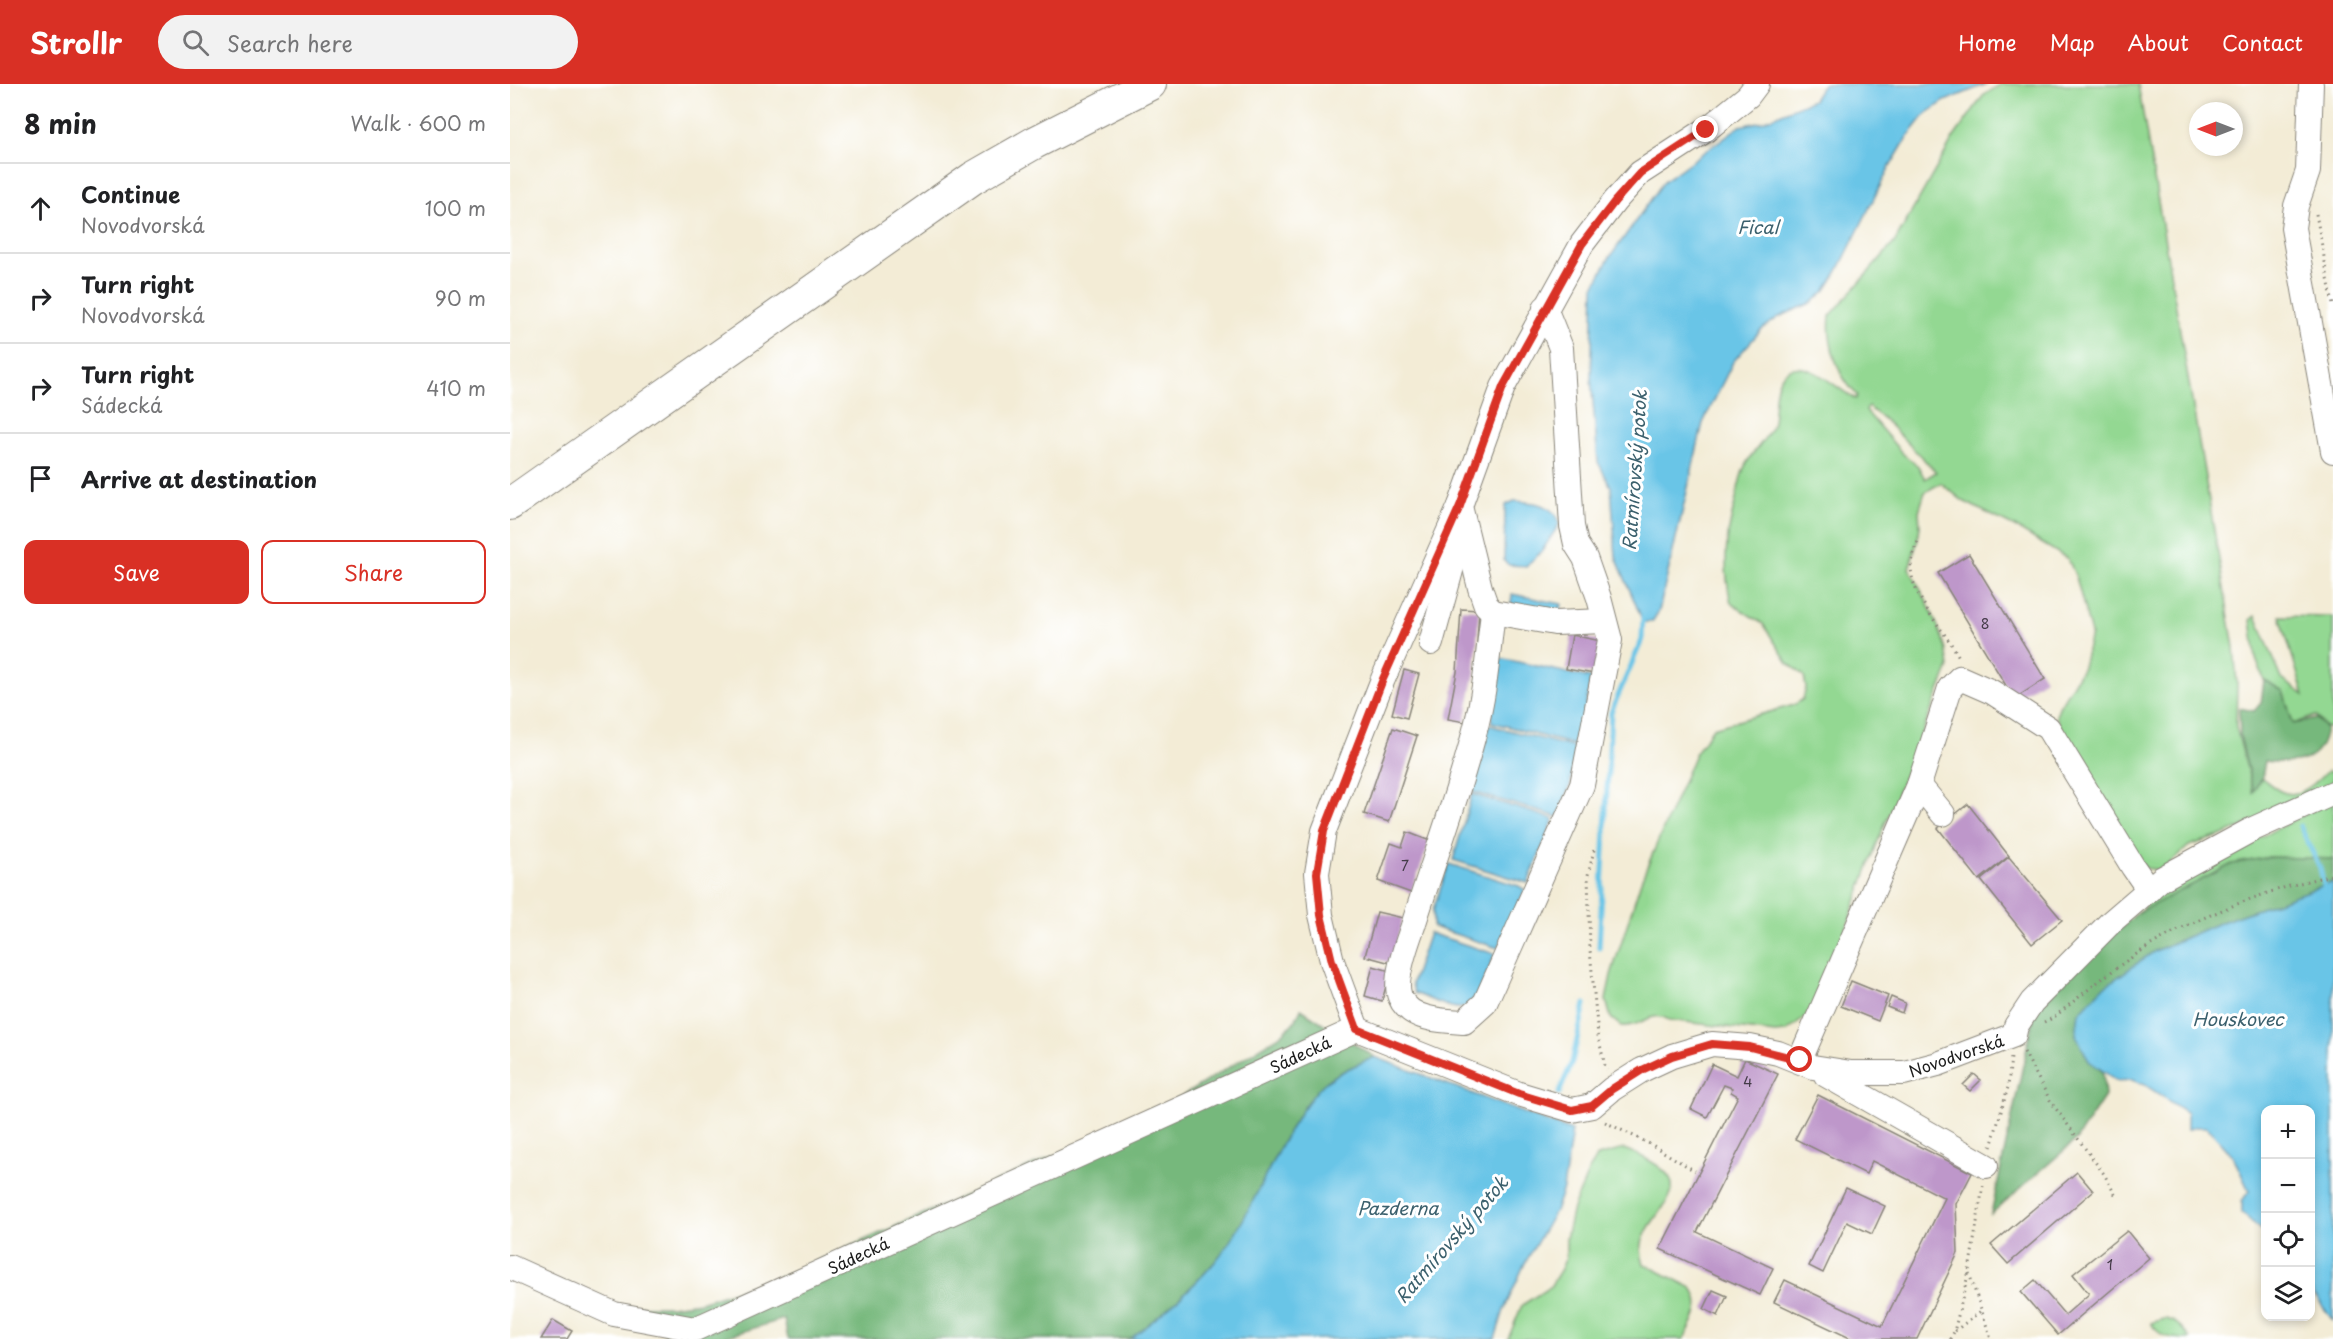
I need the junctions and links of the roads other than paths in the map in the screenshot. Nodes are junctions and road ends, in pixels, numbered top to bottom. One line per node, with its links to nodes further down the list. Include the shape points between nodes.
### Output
1 (1150, 84): 6 (main road, via 974,178)
2 (1757, 84): 4 (street, via 1706,130 1640,173 1582,244)
3 (2311, 84): 5 (street, via 2308,171 2295,206 2293,228)
4 (1545, 308): 7 (street, via 1503,387); 9 (street, via 1561,348 1572,526)
5 (2333, 451)
6 (510, 504)
7 (1462, 515): 8 (street, via 1480,588); 10 (street); 15 (street, via 1383,679 1324,831 1317,873 1321,915 1332,961)
8 (1493, 612): 9 (street, via 1555,623); 9 (street, via 1474,734 1398,981 1399,996 1406,1006 1418,1015 1447,1022 1464,1022 1485,1003 1582,785 1610,640)
9 (1604, 621)
10 (1431, 643)
11 (1919, 785): 13 (street); 14 (street, via 1950,688 1960,678 1992,692 2048,728); 16 (street)
12 (2333, 793): 14 (street, via 2201,856)
13 (1943, 814)
14 (2149, 890): 16 (street, Novodvorská, via 2111,922 2032,1002 2015,1031 1938,1064 1904,1073 1851,1073)
15 (1357, 1029): 16 (street, Novodvorská, via 1519,1094 1572,1110 1592,1106 1642,1070 1712,1044 1750,1047); 18 (street, Sádecká, via 695,1329 614,1314)
16 (1807, 1064): 17 (street)
17 (1986, 1166)
18 (510, 1268)

